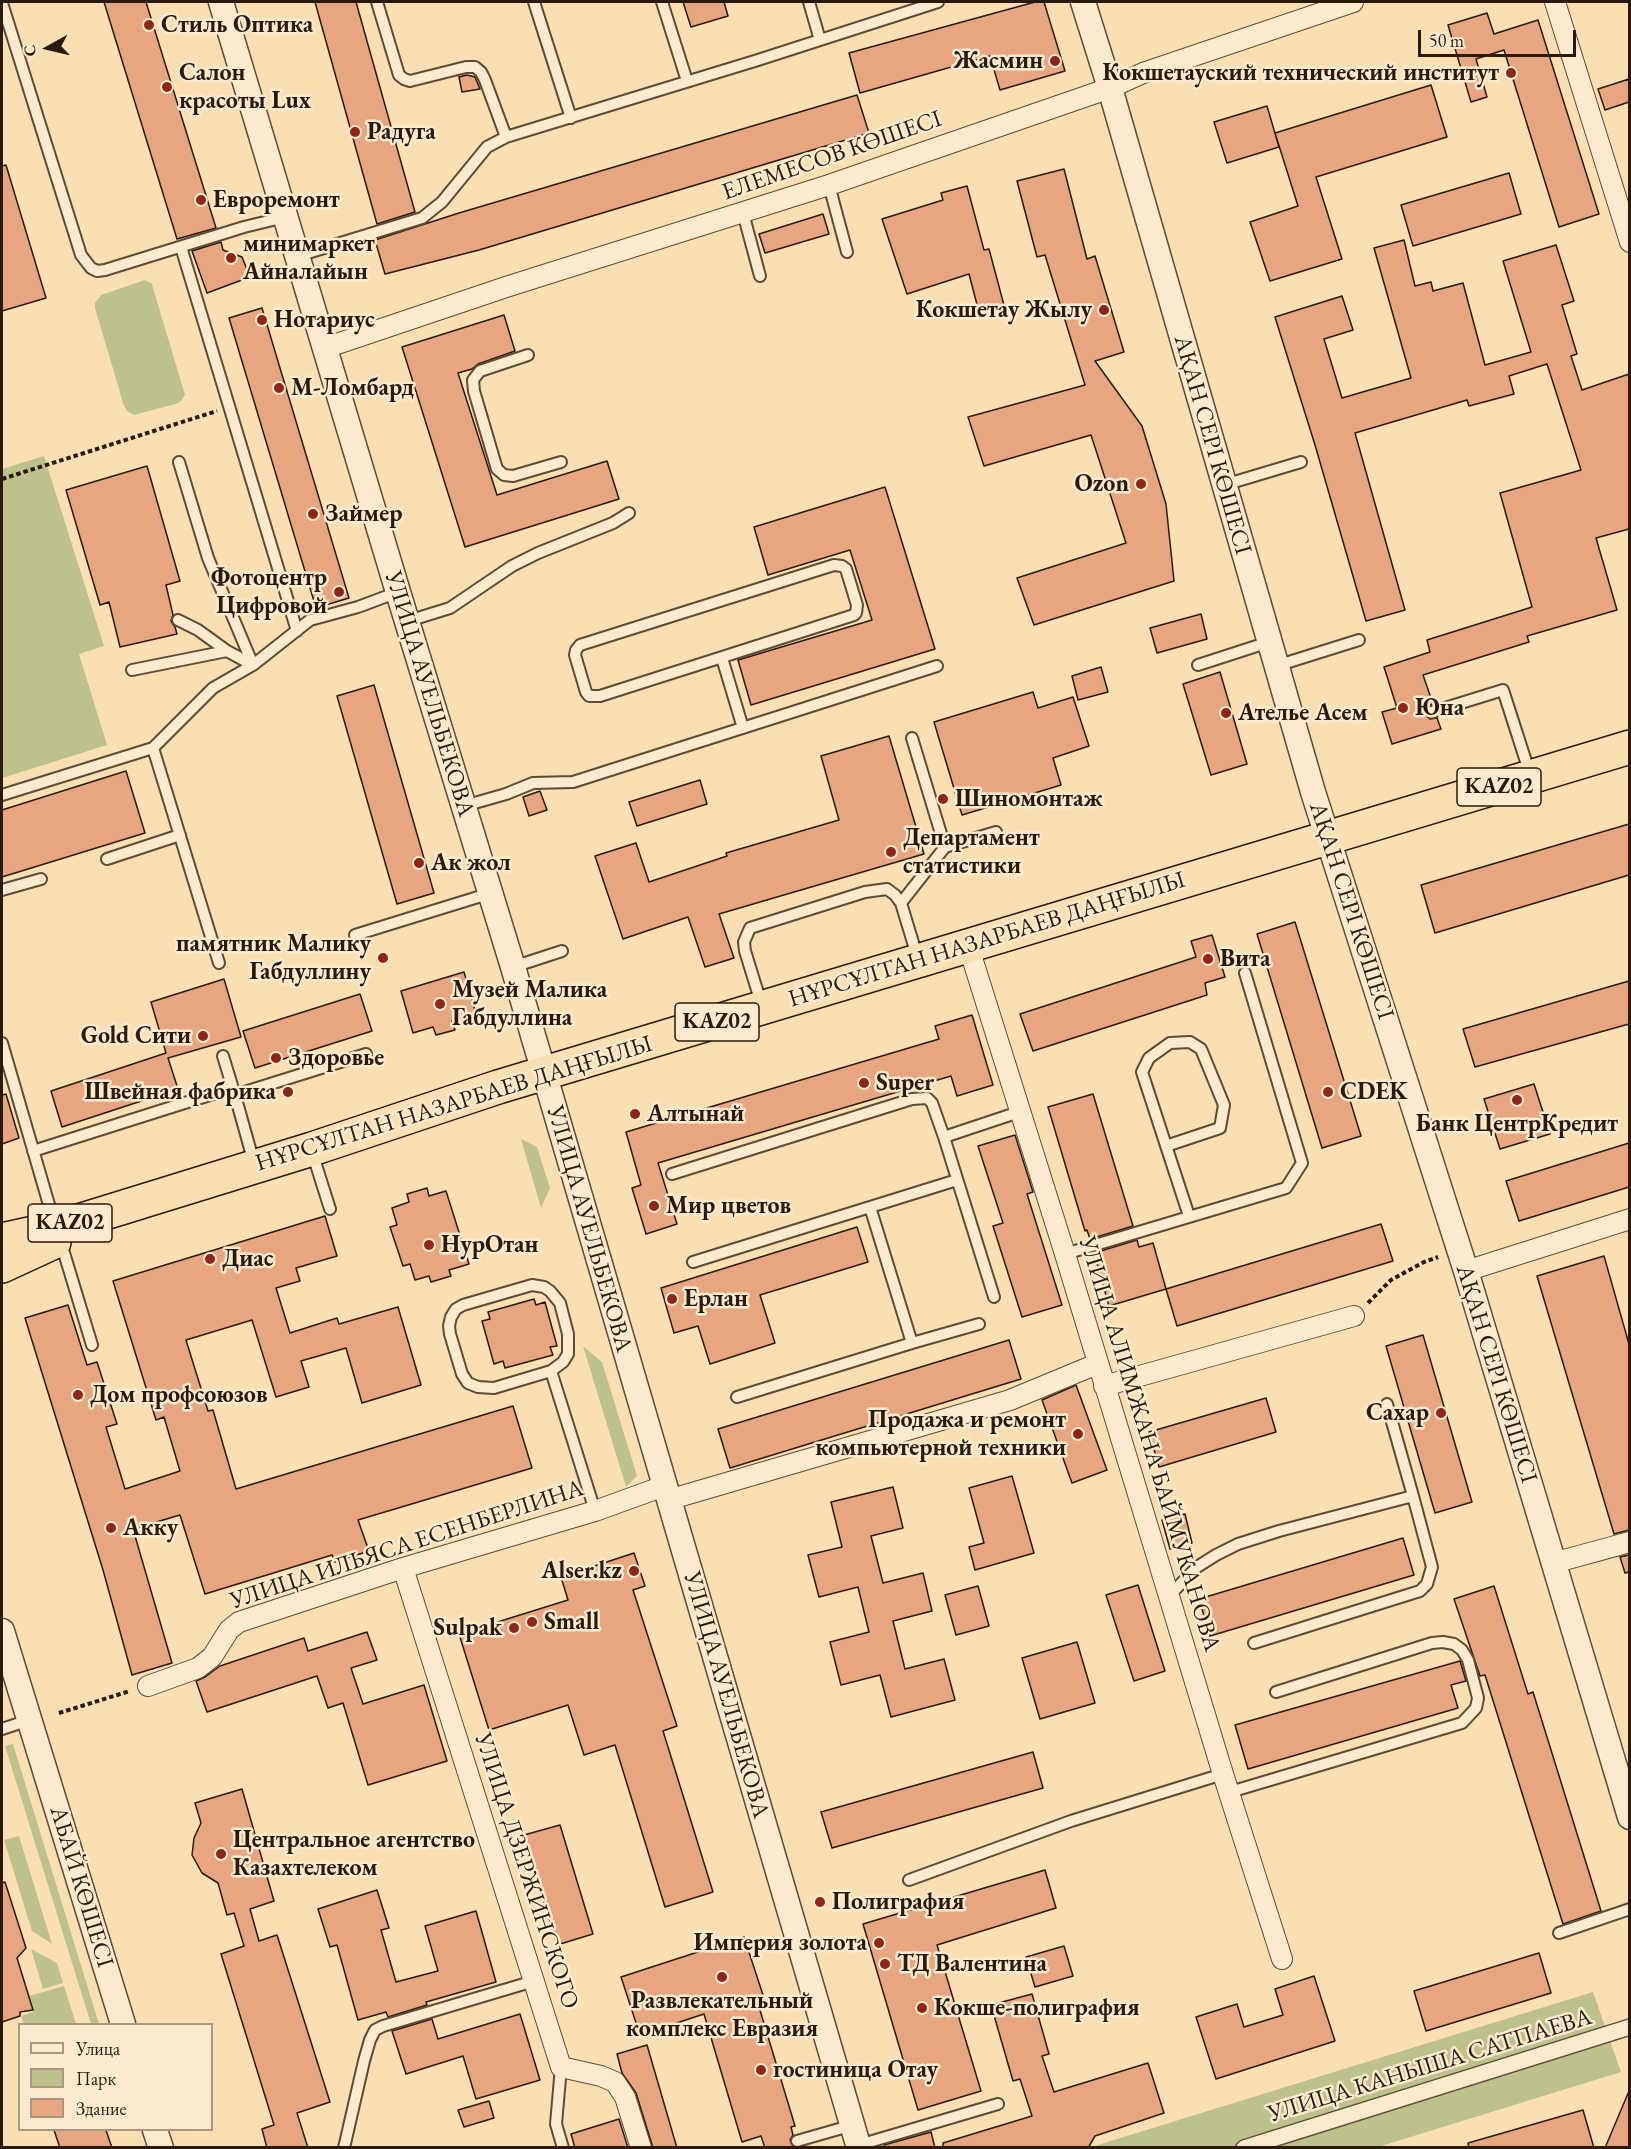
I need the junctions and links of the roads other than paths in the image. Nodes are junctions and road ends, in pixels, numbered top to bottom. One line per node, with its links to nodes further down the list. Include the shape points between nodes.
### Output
1 (221, 2): 18 (street, УЛИЦА АУЕЛЬБЕКОВА)
2 (377, 2): 15 (lane, via 399,75 410,81 475,67 485,80)
3 (534, 2): 14 (lane)
4 (662, 2): 12 (lane)
5 (808, 2): 11 (lane)
6 (938, 2): 11 (lane)
7 (1083, 2): 13 (street, АҚАН СЕРІ КӨШЕСІ)
8 (1353, 2): 13 (street, ЕЛЕМЕСОВ КӨШЕСІ, via 1143,73)
9 (1555, 2): 19 (street)
10 (2, 3): 20 (lane, via 84,262 97,271 105,270)
11 (820, 40): 12 (lane)
12 (687, 81): 14 (lane)
13 (1110, 88): 16 (street, ЕЛЕМЕСОВ КӨШЕСІ); 29 (street, АҚАН СЕРІ КӨШЕСІ)
14 (571, 117): 15 (lane)
15 (506, 137): 22 (lane, via 487,147 442,202 422,218)
16 (829, 185): 17 (street, ЕЛЕМЕСОВ КӨШЕСІ); 21 (lane)
17 (743, 213): 23 (lane); 24 (street, ЕЛЕМЕСОВ КӨШЕСІ)
18 (285, 217): 20 (lane); 22 (street, УЛИЦА АУЕЛЬБЕКОВА)
19 (1629, 242)
20 (181, 247): 34 (lane)
21 (847, 252)
22 (298, 256): 24 (street, УЛИЦА АУЕЛЬБЕКОВА)
23 (760, 276)
24 (325, 348): 31 (street, УЛИЦА АУЕЛЬБЕКОВА)
25 (528, 355): 27 (lane, via 480,371 473,380 497,469 513,476)
26 (179, 462): 40 (lane, via 208,558)
27 (561, 462)
28 (1301, 462): 29 (lane)
29 (1224, 486): 36 (street, АҚАН СЕРІ КӨШЕСІ)
30 (629, 513): 33 (lane, via 614,524 512,566 450,609)
31 (398, 592): 33 (street, УЛИЦА АУЕЛЬБЕКОВА); 34 (lane, via 310,620)
32 (178, 621): 37 (lane)
33 (408, 621): 51 (street, УЛИЦА АУЕЛЬБЕКОВА)
34 (297, 631): 40 (lane)
35 (1359, 640): 42 (lane)
36 (1269, 642): 39 (lane); 42 (street, АҚАН СЕРІ КӨШЕСІ)
37 (227, 651): 40 (lane); 43 (lane)
38 (722, 658): 38 (lane, via 854,615 857,605 846,569 834,565 586,642 575,655 583,687 594,698); 45 (lane)
39 (1198, 664)
40 (253, 665): 48 (lane, via 213,688)
41 (937, 666): 45 (lane)
42 (1276, 666): 54 (street, АҚАН СЕРІ КӨШЕСІ)
43 (132, 669)
44 (1432, 712): 49 (lane, via 1503,690)
45 (743, 728): 51 (lane, via 573,782 533,783)
46 (912, 738): 55 (lane)
47 (1629, 747): 49 (highway, НҰРСҰЛТАН НАЗАРБАЕВ ДАҢҒЫЛЫ / KАZ02)
48 (153, 748): 50 (lane); 53 (lane)
49 (1531, 777): 54 (highway, НҰРСҰЛТАН НАЗАРБАЕВ ДАҢҒЫЛЫ / KАZ02)
50 (2, 795)
51 (464, 806): 59 (street, УЛИЦА АУЕЛЬБЕКОВА)
52 (996, 832): 55 (lane)
53 (180, 835): 56 (lane); 65 (lane)
54 (1328, 838): 62 (highway, НҰРСҰЛТАН НАЗАРБАЕВ ДАҢҒЫЛЫ / KАZ02); 91 (street, АҚАН СЕРІ КӨШЕСІ)
55 (945, 847): 60 (lane)
56 (107, 859)
57 (41, 879): 58 (lane)
58 (2, 890)
59 (491, 893): 61 (lane); 66 (street, УЛИЦА АУЕЛЬБЕКОВА)
60 (901, 903): 64 (lane); 68 (lane, via 886,890 876,890 750,928 745,951)
61 (355, 935)
62 (968, 945): 64 (highway, НҰРСҰЛТАН НАЗАРБАЕВ ДАҢҒЫЛЫ / KАZ02); 74 (street, УЛИЦА АЛИМЖАНА БАЙМУКАНОВА)
63 (562, 951): 66 (lane)
64 (919, 961): 68 (highway, НҰРСҰЛТАН НАЗАРБАЕВ ДАҢҒЫЛЫ / KАZ02)
65 (219, 963)
66 (513, 967): 72 (street, УЛИЦА АУЕЛЬБЕКОВА)
67 (1245, 973): 85 (lane, via 1302,1163 1286,1188)
68 (763, 1009): 72 (highway, НҰРСҰЛТАН НАЗАРБАЕВ ДАҢҒЫЛЫ / KАZ02)
69 (2, 1043): 78 (lane)
70 (366, 1054): 73 (lane)
71 (223, 1056): 73 (lane)
72 (544, 1073): 77 (highway, НҰРСҰЛТАН НАЗАРБАЕВ ДАҢҒЫЛЫ / KАZ02); 104 (street, УЛИЦА АУЕЛЬБЕКОВА)
73 (233, 1092): 78 (lane); 79 (lane)
74 (1019, 1113): 75 (lane); 90 (street, УЛИЦА АЛИМЖАНА БАЙМУКАНОВА)
75 (944, 1137): 80 (lane, via 932,1103 920,1097); 81 (lane)
76 (1166, 1146): 76 (lane, via 1142,1072 1149,1058 1170,1043 1190,1042 1201,1049 1224,1105 1220,1128); 85 (lane)
77 (312, 1149): 79 (highway, НҰРСҰЛТАН НАЗАРБАЕВ ДАҢҒЫЛЫ / KАZ02); 84 (lane)
78 (33, 1151): 88 (lane)
79 (255, 1166): 82 (highway, НҰРСҰЛТАН НАЗАРБАЕВ ДАҢҒЫЛЫ / KАZ02)
80 (672, 1174)
81 (957, 1180): 83 (lane); 94 (lane)
82 (137, 1203): 88 (highway); 89 (highway, НҰРСҰЛТАН НАЗАРБАЕВ ДАҢҒЫЛЫ / KАZ02)
83 (870, 1207): 92 (lane); 97 (lane)
84 (330, 1209)
85 (1189, 1216): 90 (lane)
86 (1629, 1219): 91 (street)
87 (2, 1221): 88 (highway)
88 (56, 1227): 93 (highway); 98 (lane)
89 (2, 1240)
90 (1065, 1254): 99 (street, УЛИЦА АЛИМЖАНА БАЙМУКАНОВА)
91 (1462, 1261): 108 (street, АҚАН СЕРІ КӨШЕСІ)
92 (693, 1262)
93 (2, 1266)
94 (994, 1297)
95 (1354, 1316): 101 (street)
96 (979, 1324): 97 (lane)
97 (912, 1343): 102 (lane)
98 (92, 1345)
99 (1097, 1364): 101 (street, УЛИЦА АЛИМЖАНА БАЙМУКАНОВА); 104 (street, УЛИЦА ИЛЬЯСА ЕСЕНБЕРЛИНА, via 1010,1400)
100 (551, 1371): 100 (lane, via 494,1388 478,1388 468,1383 450,1334 451,1317 464,1305 532,1286 544,1287 560,1303 568,1334 568,1354); 106 (lane)
101 (1104, 1386): 110 (street, УЛИЦА АЛИМЖАНА БАЙМУКАНОВА)
102 (737, 1397)
103 (1387, 1404): 105 (lane)
104 (666, 1493): 106 (street, УЛИЦА ИЛЬЯСА ЕСЕНБЕРЛИНА); 129 (street, УЛИЦА АУЕЛЬБЕКОВА)
105 (1413, 1496): 110 (lane, via 1238,1544 1197,1567); 112 (lane, via 1432,1567 1427,1584 1420,1591)
106 (595, 1511): 109 (street, УЛИЦА ИЛЬЯСА ЕСЕНБЕРЛИНА)
107 (1629, 1542): 108 (street)
108 (1553, 1563): 118 (street, АҚАН СЕРІ КӨШЕСІ)
109 (403, 1569): 113 (street, УЛИЦА ИЛЬЯСА ЕСЕНБЕРЛИНА, via 239,1622 229,1630 212,1657 198,1668); 123 (street, УЛИЦА ДЗЕРЖИНСКОГО)
110 (1168, 1596): 117 (street, УЛИЦА АЛИМЖАНА БАЙМУКАНОВА)
111 (2, 1631): 115 (street)
112 (1254, 1643)
113 (148, 1686)
114 (1276, 1692): 117 (lane, via 1443,1642 1462,1650 1478,1698 1476,1708 1462,1723)
115 (29, 1720): 116 (lane); 124 (street, АБАЙ КӨШЕСІ)
116 (2, 1729)
117 (1227, 1783): 119 (lane, via 1071,1821); 122 (street, УЛИЦА АЛИМЖАНА БАЙМУКАНОВА)
118 (1629, 1816)
119 (909, 1880)
120 (1629, 1909): 121 (lane)
121 (1559, 1933)
122 (1282, 1959)
123 (534, 1981): 126 (street, УЛИЦА ДЗЕРЖИНСКОГО); 132 (lane, via 375,2030)
124 (122, 2023)
125 (1629, 2027): 135 (street, УЛИЦА КАНЫША САТПАЕВА)
126 (561, 2067): 133 (lane, via 556,2124); 134 (street, via 615,2082 625,2097)
127 (998, 2104): 129 (lane)
128 (156, 2131): 131 (street)
129 (857, 2139): 130 (lane)
130 (797, 2141)
131 (161, 2148)
132 (344, 2148)
133 (563, 2148)
134 (641, 2148)
135 (1244, 2148)

